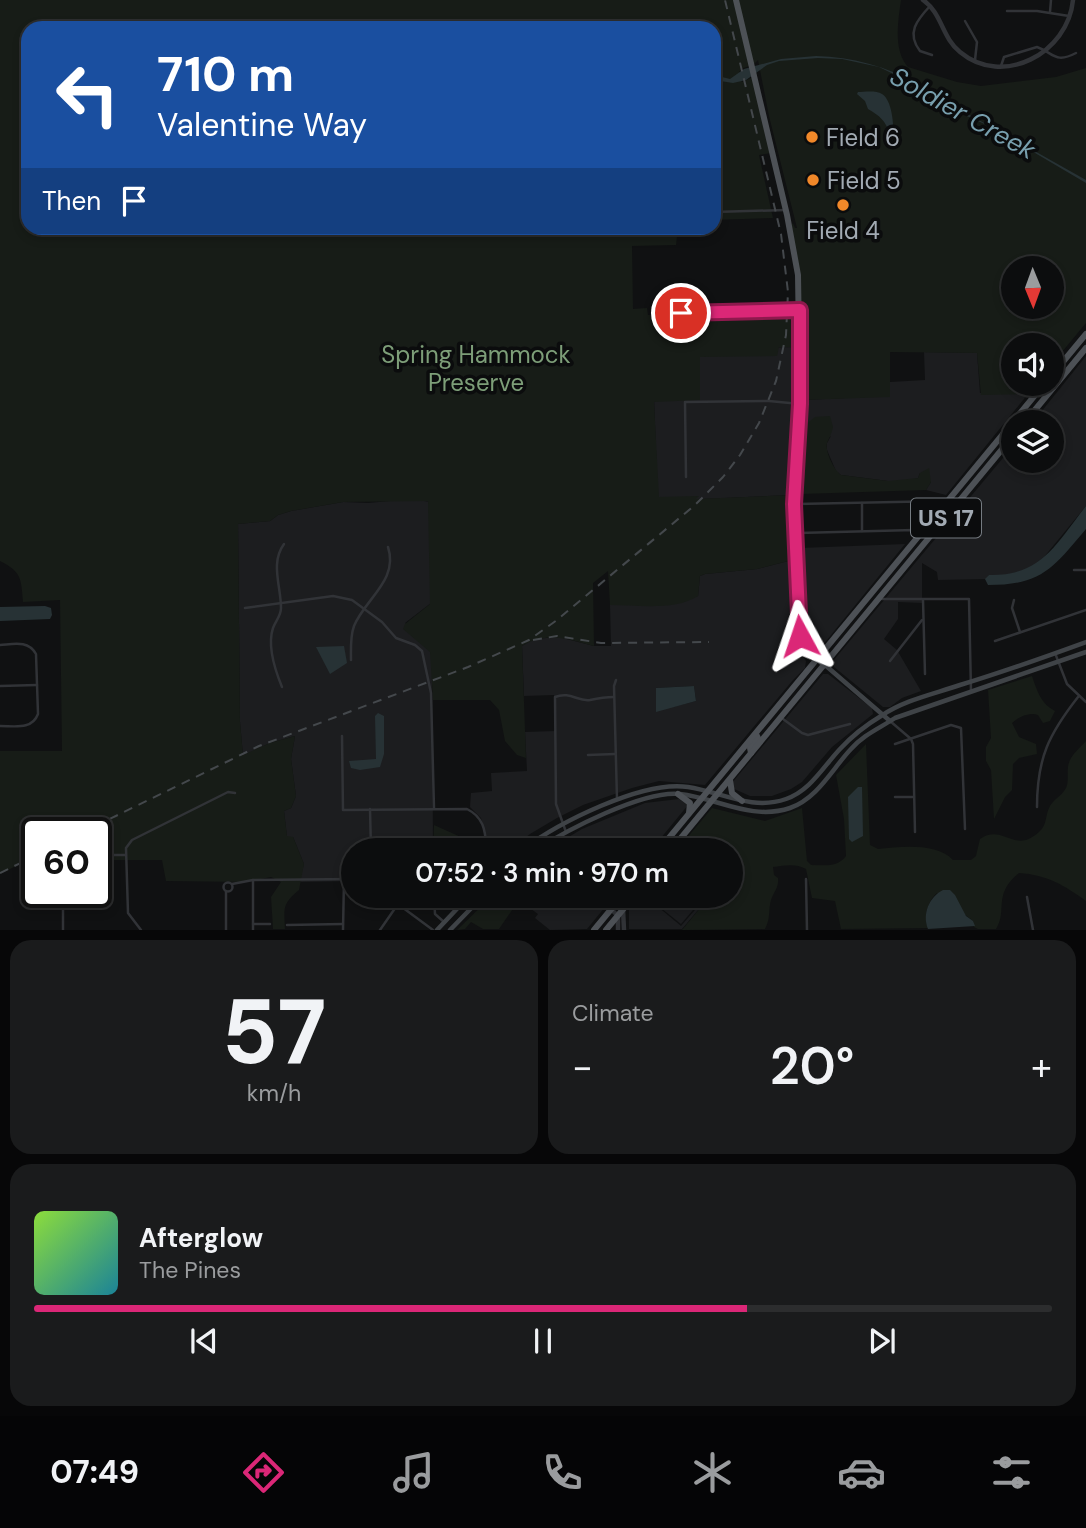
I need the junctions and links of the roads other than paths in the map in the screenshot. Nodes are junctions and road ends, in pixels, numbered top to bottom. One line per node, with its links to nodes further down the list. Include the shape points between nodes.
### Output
1 (736, 0): 15 (main road)
2 (923, 0): 5 (street)
3 (1051, 0): 7 (street)
4 (1073, 0): 8 (street)
5 (930, 6): 12 (street, via 918,19 913,37 920,51); 13 (street, via 952,45)
6 (1007, 11): 7 (street)
7 (1050, 12): 8 (street)
8 (1069, 16): 10 (street)
9 (965, 20): 13 (street, via 977,42)
10 (1046, 52): 11 (street, via 1056,58); 14 (street); 14 (street, via 1039,47 1023,50 1004,57)
11 (1076, 52)
12 (932, 55)
13 (975, 61): 14 (street)
14 (1001, 66)
15 (786, 211): 16 (street); 18 (main road, via 797,263)
16 (721, 212)
17 (652, 310): 18 (street, via 659,314)
18 (800, 310): 23 (main road)
19 (1086, 334): 21 (main road)
20 (1086, 348): 25 (main road)
21 (1064, 361)
22 (1034, 396): 24 (main road, US 17)
23 (800, 404): 29 (street, via 685,402); 33 (main road)
24 (1023, 410)
25 (1035, 410)
26 (1001, 436): 28 (main road, US 17)
27 (1001, 451): 30 (main road, US 17)
28 (969, 475): 30 (main road); 31 (main road, US 17)
29 (686, 477)
30 (976, 481): 42 (main road, US 17)
31 (948, 501): 32 (street); 36 (main road, US 17)
32 (862, 503): 33 (street); 34 (street)
33 (794, 504): 35 (main road)
34 (862, 531): 35 (street); 36 (street)
35 (794, 533): 57 (main road, via 798,626 804,644)
36 (921, 533): 41 (main road, US 17)
37 (284, 544): 45 (street, via 277,561)
38 (388, 547): 47 (street, via 392,558 389,570)
39 (1074, 570): 40 (street)
40 (1086, 570)
41 (890, 571): 42 (main road, via 892,578); 57 (main road, US 17)
42 (878, 599): 43 (street); 60 (main road, US 17)
43 (923, 600): 49 (street); 63 (street, via 969,599)
44 (1014, 600): 50 (street)
45 (281, 603): 46 (street); 47 (street, via 333,596); 66 (street, via 272,640)
46 (245, 608)
47 (365, 609): 56 (street, via 352,634); 99 (street, via 424,656 431,693)
48 (1086, 610): 50 (street)
49 (924, 617): 58 (street); 61 (street)
50 (1020, 632): 51 (street)
51 (995, 641)
52 (1086, 642): 55 (main road)
53 (0, 645): 64 (street, via 33,648)
54 (1086, 652): 59 (main road)
55 (1055, 653): 59 (street); 63 (main road)
56 (351, 660)
57 (818, 660): 60 (main road); 78 (main road, US 17)
58 (890, 661)
59 (1059, 662): 67 (main road); 69 (street)
60 (825, 665): 71 (main road); 73 (main road, US 17)
61 (925, 674)
62 (616, 680): 68 (street)
63 (970, 682): 67 (street); 72 (main road)
64 (37, 685): 65 (street); 77 (street, via 38,714 33,722)
65 (0, 686)
66 (282, 687)
67 (971, 691): 75 (main road)
68 (614, 697): 84 (street); 103 (street, via 555,697 556,804)
69 (1078, 697): 70 (street); 98 (street, via 1044,750)
70 (1086, 702)
71 (873, 705): 72 (main road); 74 (main road)
72 (883, 714): 74 (main road); 75 (main road)
73 (781, 717): 76 (street, via 808,735); 83 (main road, US 17)
74 (873, 721): 82 (main road)
75 (890, 721): 80 (street); 86 (main road, via 852,747)
76 (850, 724)
77 (0, 726)
78 (755, 734): 83 (main road, via 758,738); 88 (main road, US 17)
79 (342, 736): 100 (street, via 343,810)
80 (911, 739): 81 (street); 93 (street); 104 (street, via 951,726 958,726 963,733)
81 (895, 744)
82 (840, 749): 86 (main road, via 841,756); 96 (main road, via 794,796 766,804)
83 (751, 753): 87 (main road, US 17)
84 (615, 754): 85 (street); 95 (street)
85 (588, 755)
86 (829, 775): 97 (main road, via 807,799 776,811)
87 (731, 778): 91 (main road, US 17); 96 (main road, via 732,793)
88 (708, 791): 91 (main road); 94 (main road, US 17); 95 (main road, via 673,785)
89 (235, 793): 114 (street, via 228,792 132,840)
90 (678, 794): 94 (main road); 101 (main road, via 690,803); 102 (main road)
91 (717, 795): 96 (main road); 97 (main road, US 17)
92 (895, 797): 93 (street)
93 (914, 797): 106 (street)
94 (703, 799): 97 (main road); 101 (main road, US 17)
95 (617, 801): 102 (main road, via 615,809); 103 (main road)
96 (742, 801)
97 (712, 802): 112 (main road, US 17)
98 (1037, 807)
99 (434, 808): 100 (street); 108 (street, via 472,811 485,827)
100 (370, 809): 107 (street)
101 (688, 816): 111 (main road, US 17)
102 (596, 817): 105 (main road)
103 (561, 825): 105 (street); 109 (main road)
104 (965, 829)
105 (566, 832): 110 (main road)
106 (915, 832)
107 (371, 838)
108 (485, 838)
109 (541, 838)
110 (556, 838)
111 (669, 838)
112 (681, 838)
113 (112, 855): 114 (street)
114 (125, 855): 137 (street, via 128,913)
115 (341, 879): 117 (street)
116 (806, 879): 148 (street)
117 (253, 880): 118 (street); 132 (street)
118 (232, 884): 119 (street, via 232,890); 119 (street, via 225,884)
119 (226, 891): 138 (street)
120 (1027, 897): 149 (street)
121 (63, 908): 136 (street)
122 (343, 908): 133 (street)
123 (395, 908): 141 (street)
124 (404, 908): 142 (street)
125 (435, 908): 131 (street)
126 (457, 908): 131 (main road)
127 (472, 908): 143 (main road)
128 (611, 909): 130 (street); 144 (main road)
129 (623, 909): 130 (main road); 147 (street)
130 (618, 916): 145 (main road); 146 (street)
131 (444, 922): 142 (main road)
132 (253, 924): 134 (street); 139 (street)
133 (343, 924): 135 (street); 140 (street)
134 (270, 925)
135 (287, 925)
136 (63, 929)
137 (141, 929)
138 (226, 929)
139 (253, 929)
140 (343, 929)
141 (380, 929)
142 (435, 929)
143 (450, 929)
144 (594, 929)
145 (606, 929)
146 (618, 929)
147 (624, 929)
148 (807, 929)
149 (1033, 929)

